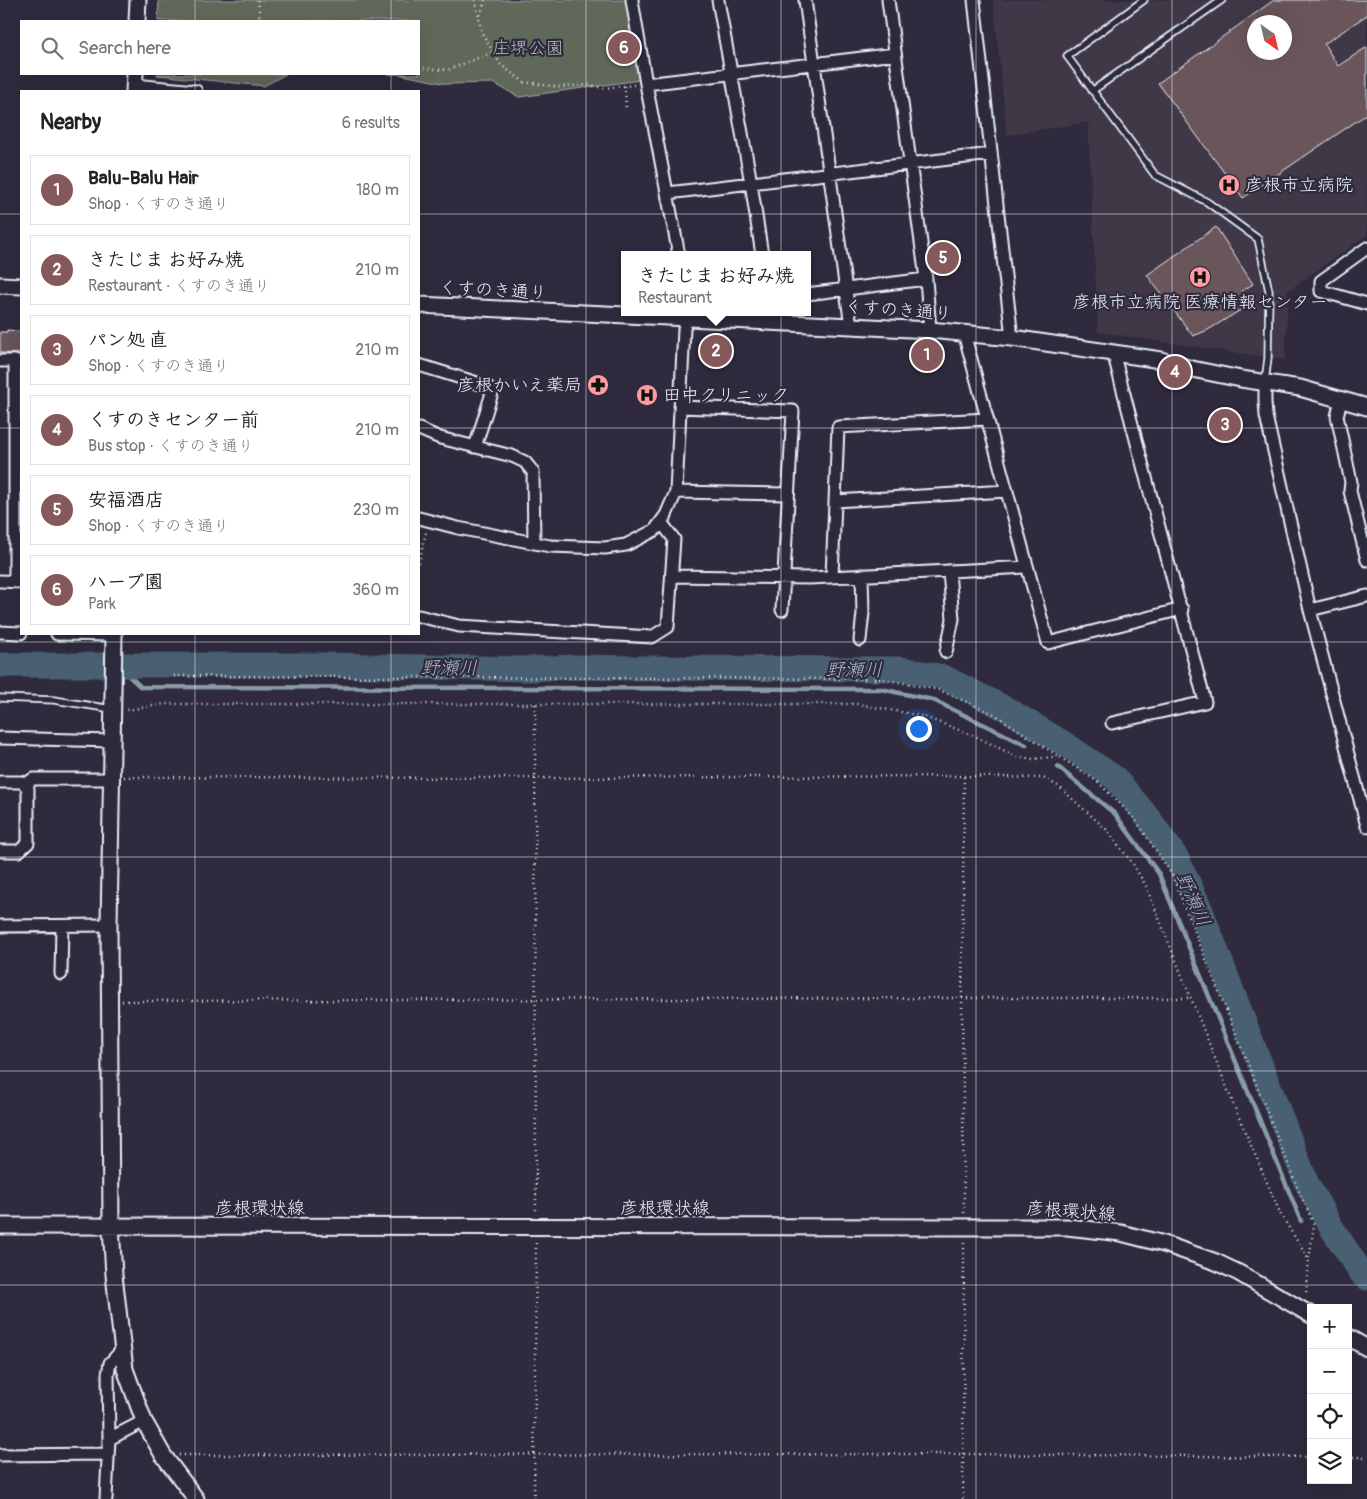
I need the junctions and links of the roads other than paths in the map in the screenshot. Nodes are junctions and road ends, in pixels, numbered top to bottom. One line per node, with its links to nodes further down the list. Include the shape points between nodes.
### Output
1 (138, 0): 9 (street)
2 (632, 0): 14 (street)
3 (718, 0): 12 (street)
4 (805, 0): 11 (street)
5 (888, 0): 10 (street)
6 (974, 0): 17 (street)
7 (1144, 0): 16 (lane, via 1067,56)
8 (1222, 0): 16 (lane)
9 (137, 20)
10 (895, 54): 11 (street); 18 (street)
11 (814, 64): 12 (street); 19 (street)
12 (732, 73): 14 (street); 20 (street)
13 (134, 83): 15 (street)
14 (646, 84): 21 (street)
15 (188, 90)
16 (1092, 91): 42 (lane, via 1155,175 1207,202 1258,240 1269,291)
17 (991, 154): 18 (street); 38 (street)
18 (910, 164): 19 (street); 25 (street)
19 (830, 174): 20 (street); 28 (street)
20 (752, 183): 21 (street); 24 (street)
21 (668, 193): 23 (street)
22 (1367, 248): 30 (street, via 1321,281 1321,291)
23 (678, 251)
24 (761, 251)
25 (926, 279): 28 (street); 36 (street)
26 (0, 285): 27 (street)
27 (20, 286)
28 (846, 290): 29 (street); 35 (street)
29 (811, 294)
30 (1367, 304)
31 (420, 305): 32 (street, くすのき通り)
32 (621, 313)
33 (687, 316): 34 (street, くすのき通り); 44 (street)
34 (771, 317): 35 (street, くすのき通り)
35 (851, 326): 36 (street, くすのき通り)
36 (930, 330): 37 (street, くすのき通り)
37 (964, 333): 38 (street, くすのき通り); 46 (street)
38 (1012, 338): 39 (street, くすのき通り)
39 (1113, 352): 42 (street, くすのき通り); 66 (street)
40 (0, 360): 64 (street, via 15,361)
41 (420, 365): 48 (street, via 488,386 492,393)
42 (1265, 382): 43 (street, くすのき通り); 68 (street, via 1266,416)
43 (1341, 400): 45 (street, くすのき通り); 56 (street, via 1338,416 1350,491)
44 (680, 407): 50 (street); 51 (street, via 793,411)
45 (1367, 407)
46 (987, 420): 49 (street); 52 (street, via 838,427)
47 (420, 429): 48 (street)
48 (475, 447): 55 (street, via 512,456 525,462 533,472)
49 (1007, 491): 52 (street); 57 (street)
50 (676, 492): 51 (street); 54 (street)
51 (788, 494): 62 (street)
52 (835, 502): 61 (street)
53 (424, 520): 55 (street)
54 (661, 522): 55 (street, via 655,530 626,545 605,548); 60 (street, via 674,539)
55 (534, 543)
56 (1367, 560)
57 (1027, 567): 58 (street); 66 (street, via 1048,643)
58 (949, 571): 59 (street); 75 (street, via 953,619)
59 (862, 575): 61 (street); 74 (street)
60 (672, 576): 62 (street); 69 (street, via 668,627 652,637 459,626)
61 (832, 577): 62 (street)
62 (784, 578): 67 (street)
63 (0, 581): 64 (street)
64 (18, 582)
65 (1367, 596): 68 (street)
66 (1182, 609): 78 (street, via 1205,702)
67 (782, 610)
68 (1310, 610): 84 (street)
69 (420, 616)
70 (0, 632): 71 (street)
71 (20, 633)
72 (68, 635): 73 (street)
73 (114, 639): 77 (street)
74 (860, 640)
75 (946, 652)
76 (0, 698): 77 (lane)
77 (113, 706): 80 (street)
78 (1112, 723)
79 (0, 738): 80 (street)
80 (112, 741): 81 (street)
81 (111, 779): 83 (street, via 33,779); 86 (street)
82 (0, 782): 83 (street, via 22,782)
83 (25, 785): 85 (street, via 28,788 28,843 19,851)
84 (1367, 826)
85 (0, 850)
86 (110, 925): 88 (street); 91 (street)
87 (0, 926): 88 (street)
88 (62, 926): 89 (street)
89 (62, 974)
90 (0, 1226): 91 (street, 彦根環状線)
91 (111, 1226): 92 (street, 彦根環状線, via 1066,1227 1129,1235 1216,1262); 95 (street)
92 (1307, 1313)
93 (1352, 1339): 94 (street)
94 (1367, 1348)
95 (122, 1350): 96 (street, via 125,1369); 97 (street, via 110,1364 108,1374)
96 (144, 1421): 97 (street); 101 (street, via 163,1455)
97 (109, 1439): 98 (street)
98 (108, 1454): 99 (street); 100 (street)
99 (0, 1455)
100 (106, 1499)
101 (196, 1499)

